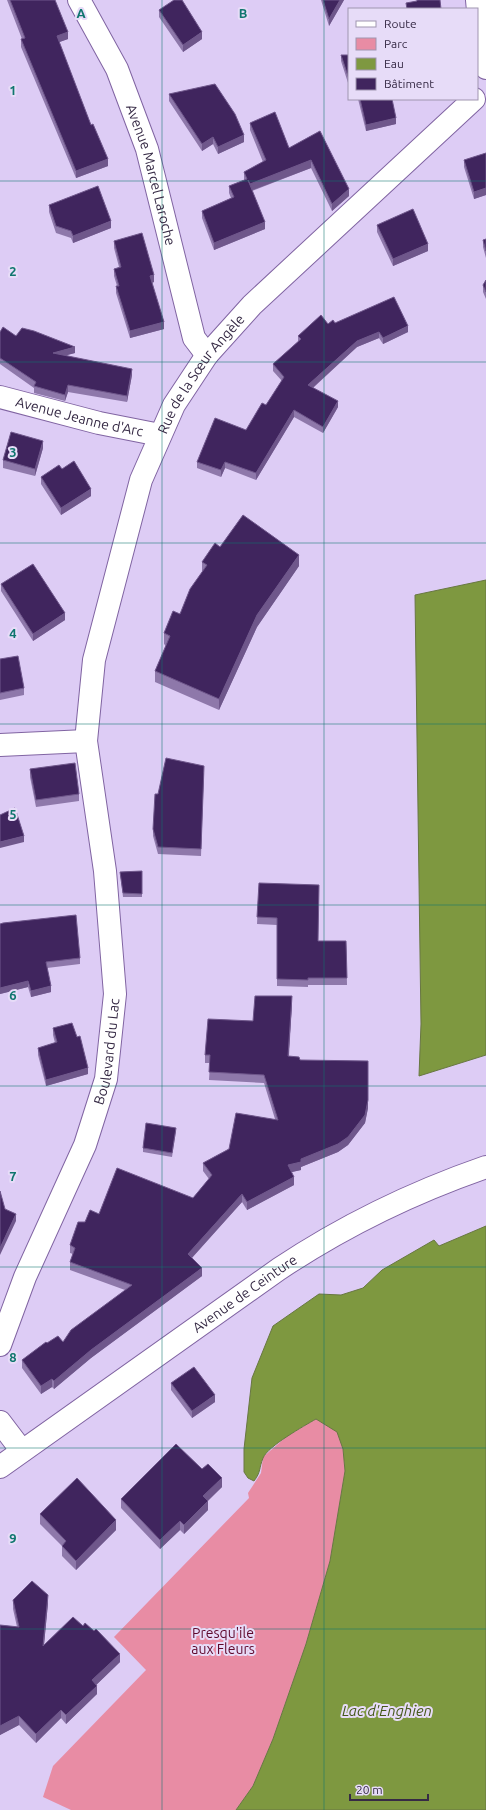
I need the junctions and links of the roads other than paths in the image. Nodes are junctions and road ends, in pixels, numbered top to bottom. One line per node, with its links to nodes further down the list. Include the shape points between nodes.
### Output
1 (79, 0): 7 (street, Avenue Marcel Laroche, via 116,69 147,149 194,338)
2 (478, 0): 3 (street, via 482,54)
3 (486, 68)
4 (486, 88): 5 (street)
5 (478, 95)
6 (473, 100): 7 (street, Rue de la Sœur Angèle, via 252,305)
7 (207, 355): 9 (street, Rue de la Sœur Angèle, via 174,405)
8 (0, 397): 9 (street, Avenue Jeanne d'Arc, via 99,423)
9 (160, 435): 10 (street, Rue de la Sœur Angèle, via 142,480 94,660)
10 (86, 740): 11 (street); 13 (street, Boulevard du Lac, via 105,871 115,994 106,1079 85,1145 25,1277)
11 (0, 745)
12 (486, 1167): 15 (street, Avenue de Ceinture, via 400,1200 326,1238)
13 (0, 1345)
14 (0, 1422): 15 (street)
15 (22, 1451): 16 (street, Avenue de Ceinture)
16 (0, 1467)

